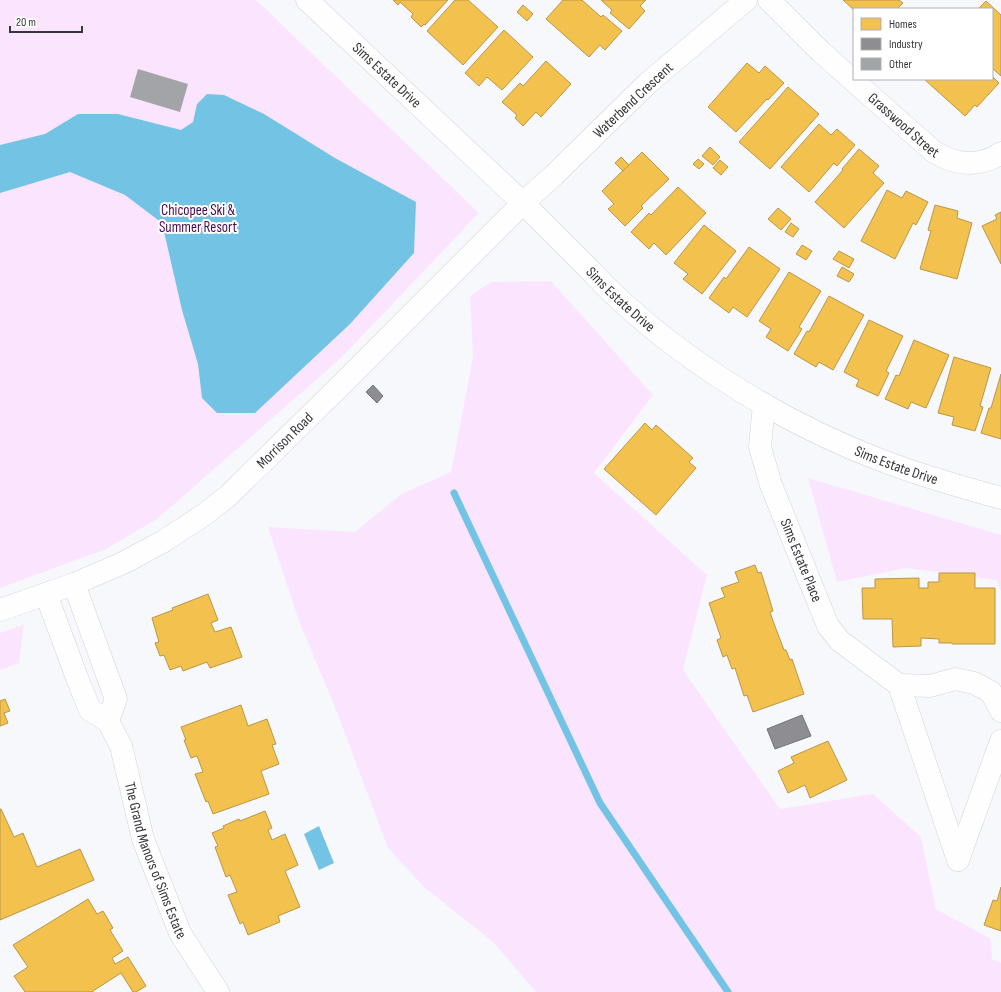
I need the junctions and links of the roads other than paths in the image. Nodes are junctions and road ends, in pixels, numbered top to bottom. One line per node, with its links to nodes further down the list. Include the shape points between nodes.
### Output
1 (307, 0): 5 (street, Sims Estate Drive)
2 (746, 0): 5 (street, Waterbend Crescent, via 648,82)
3 (769, 0): 4 (street, Grasswood Street, via 821,52 933,151 964,163 975,163)
4 (1001, 153)
5 (523, 203): 6 (street, Sims Estate Drive, via 626,306 701,364); 8 (street, Morrison Road, via 228,496 164,541 123,563)
6 (764, 404): 7 (street, Sims Estate Drive, via 882,461 949,484); 11 (street, Sims Estate Place, via 760,447 771,484 828,626 840,640)
7 (1001, 498)
8 (74, 584): 9 (street, Morrison Road); 13 (street, via 116,699)
9 (46, 594): 10 (street, Morrison Road); 13 (street, via 90,710)
10 (0, 610)
11 (899, 685): 12 (street, via 930,686 955,679 974,683 991,692); 14 (street, via 958,860)
12 (1001, 711)
13 (108, 721): 15 (street, The Grand Manors of Sims Estate, via 121,746 144,839 180,934)
14 (1001, 741)
15 (218, 992)

